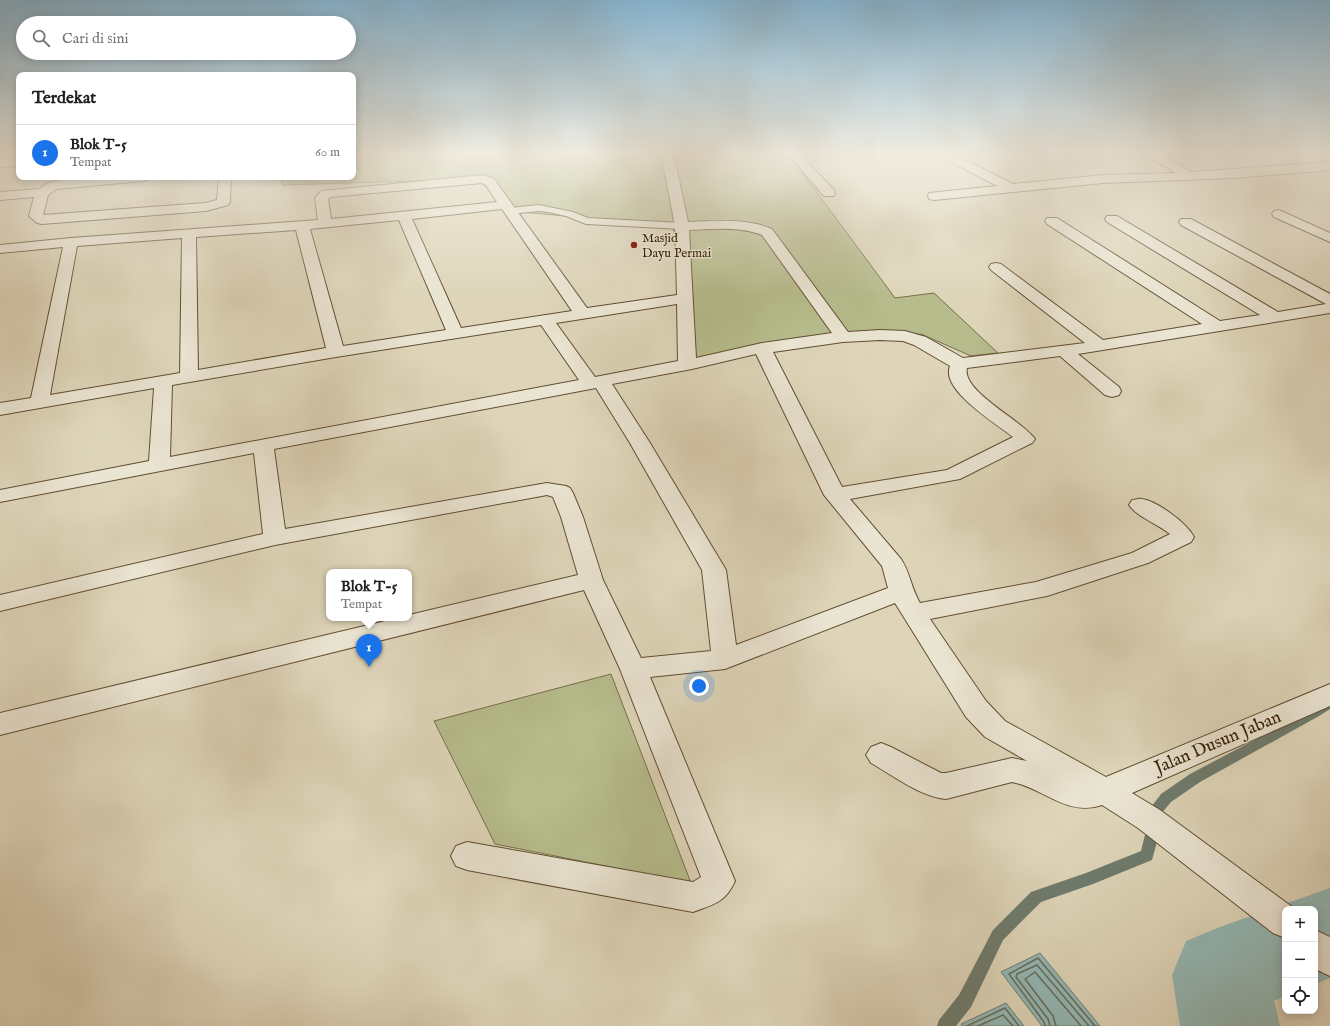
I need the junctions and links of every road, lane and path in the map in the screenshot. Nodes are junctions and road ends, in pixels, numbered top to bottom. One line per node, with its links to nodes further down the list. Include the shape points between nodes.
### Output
1 (40, 200): 2 (street, via 36,216 42,220 206,207)
2 (223, 200)
3 (321, 200): 12 (street)
4 (502, 200): 6 (street)
5 (677, 200): 14 (street)
6 (508, 208): 8 (street); 14 (lane, via 548,209 586,221); 23 (street)
7 (1279, 214): 16 (street)
8 (404, 216): 12 (street); 27 (street)
9 (1112, 219): 24 (street)
10 (1052, 221): 26 (street)
11 (1186, 222): 21 (street)
12 (325, 224): 13 (street)
13 (302, 225): 15 (street); 32 (street)
14 (682, 226): 20 (street); 28 (street, via 746,226 767,232)
15 (189, 234): 17 (street); 35 (street)
16 (1330, 238)
17 (71, 242): 18 (street); 39 (street)
18 (0, 249)
19 (996, 267): 29 (street)
20 (685, 298): 23 (street); 34 (street)
21 (1330, 300)
22 (1330, 308): 24 (street)
23 (583, 314): 25 (street)
24 (1275, 317): 26 (street)
25 (546, 320): 27 (street); 36 (street)
26 (1218, 327): 29 (street)
27 (456, 334): 32 (street)
28 (843, 337): 30 (street); 33 (street, via 905,336 930,346)
29 (1100, 346): 31 (street)
30 (762, 348): 34 (street); 43 (street)
31 (1063, 350): 33 (street); 38 (street)
32 (336, 352): 35 (street)
33 (960, 364): 43 (street, via 957,373 960,380 975,398 1025,439 953,475)
34 (686, 365): 36 (street)
35 (189, 378): 37 (street)
36 (596, 382): 41 (street); 50 (street, via 640,443 714,570)
37 (163, 383): 39 (street); 42 (street)
38 (1112, 391)
39 (39, 403): 40 (street)
40 (0, 409)
41 (263, 445): 42 (street); 46 (street)
42 (159, 466): 44 (street)
43 (836, 495): 48 (street, via 893,564)
44 (0, 496)
45 (1140, 505): 48 (street, via 1175,527 1183,537 1140,558 1038,590)
46 (275, 538): 47 (street, via 552,489 562,493 570,511); 49 (street)
47 (591, 580): 51 (street); 53 (street)
48 (907, 602): 50 (street); 55 (street, via 984,720 1010,739)
49 (0, 603)
50 (724, 659): 51 (street)
51 (633, 669): 56 (street, via 719,881 709,891 693,897)
52 (1330, 694): 55 (street, Jalan Dusun Jaban)
53 (0, 724)
54 (881, 755): 55 (street, Jalan Dusun Jaban, via 936,784 946,786 1021,770 1085,797)
55 (1105, 792): 57 (street, via 1149,818)
56 (467, 856)
57 (1280, 918)
58 (1318, 949): 59 (street)
59 (1330, 959)

